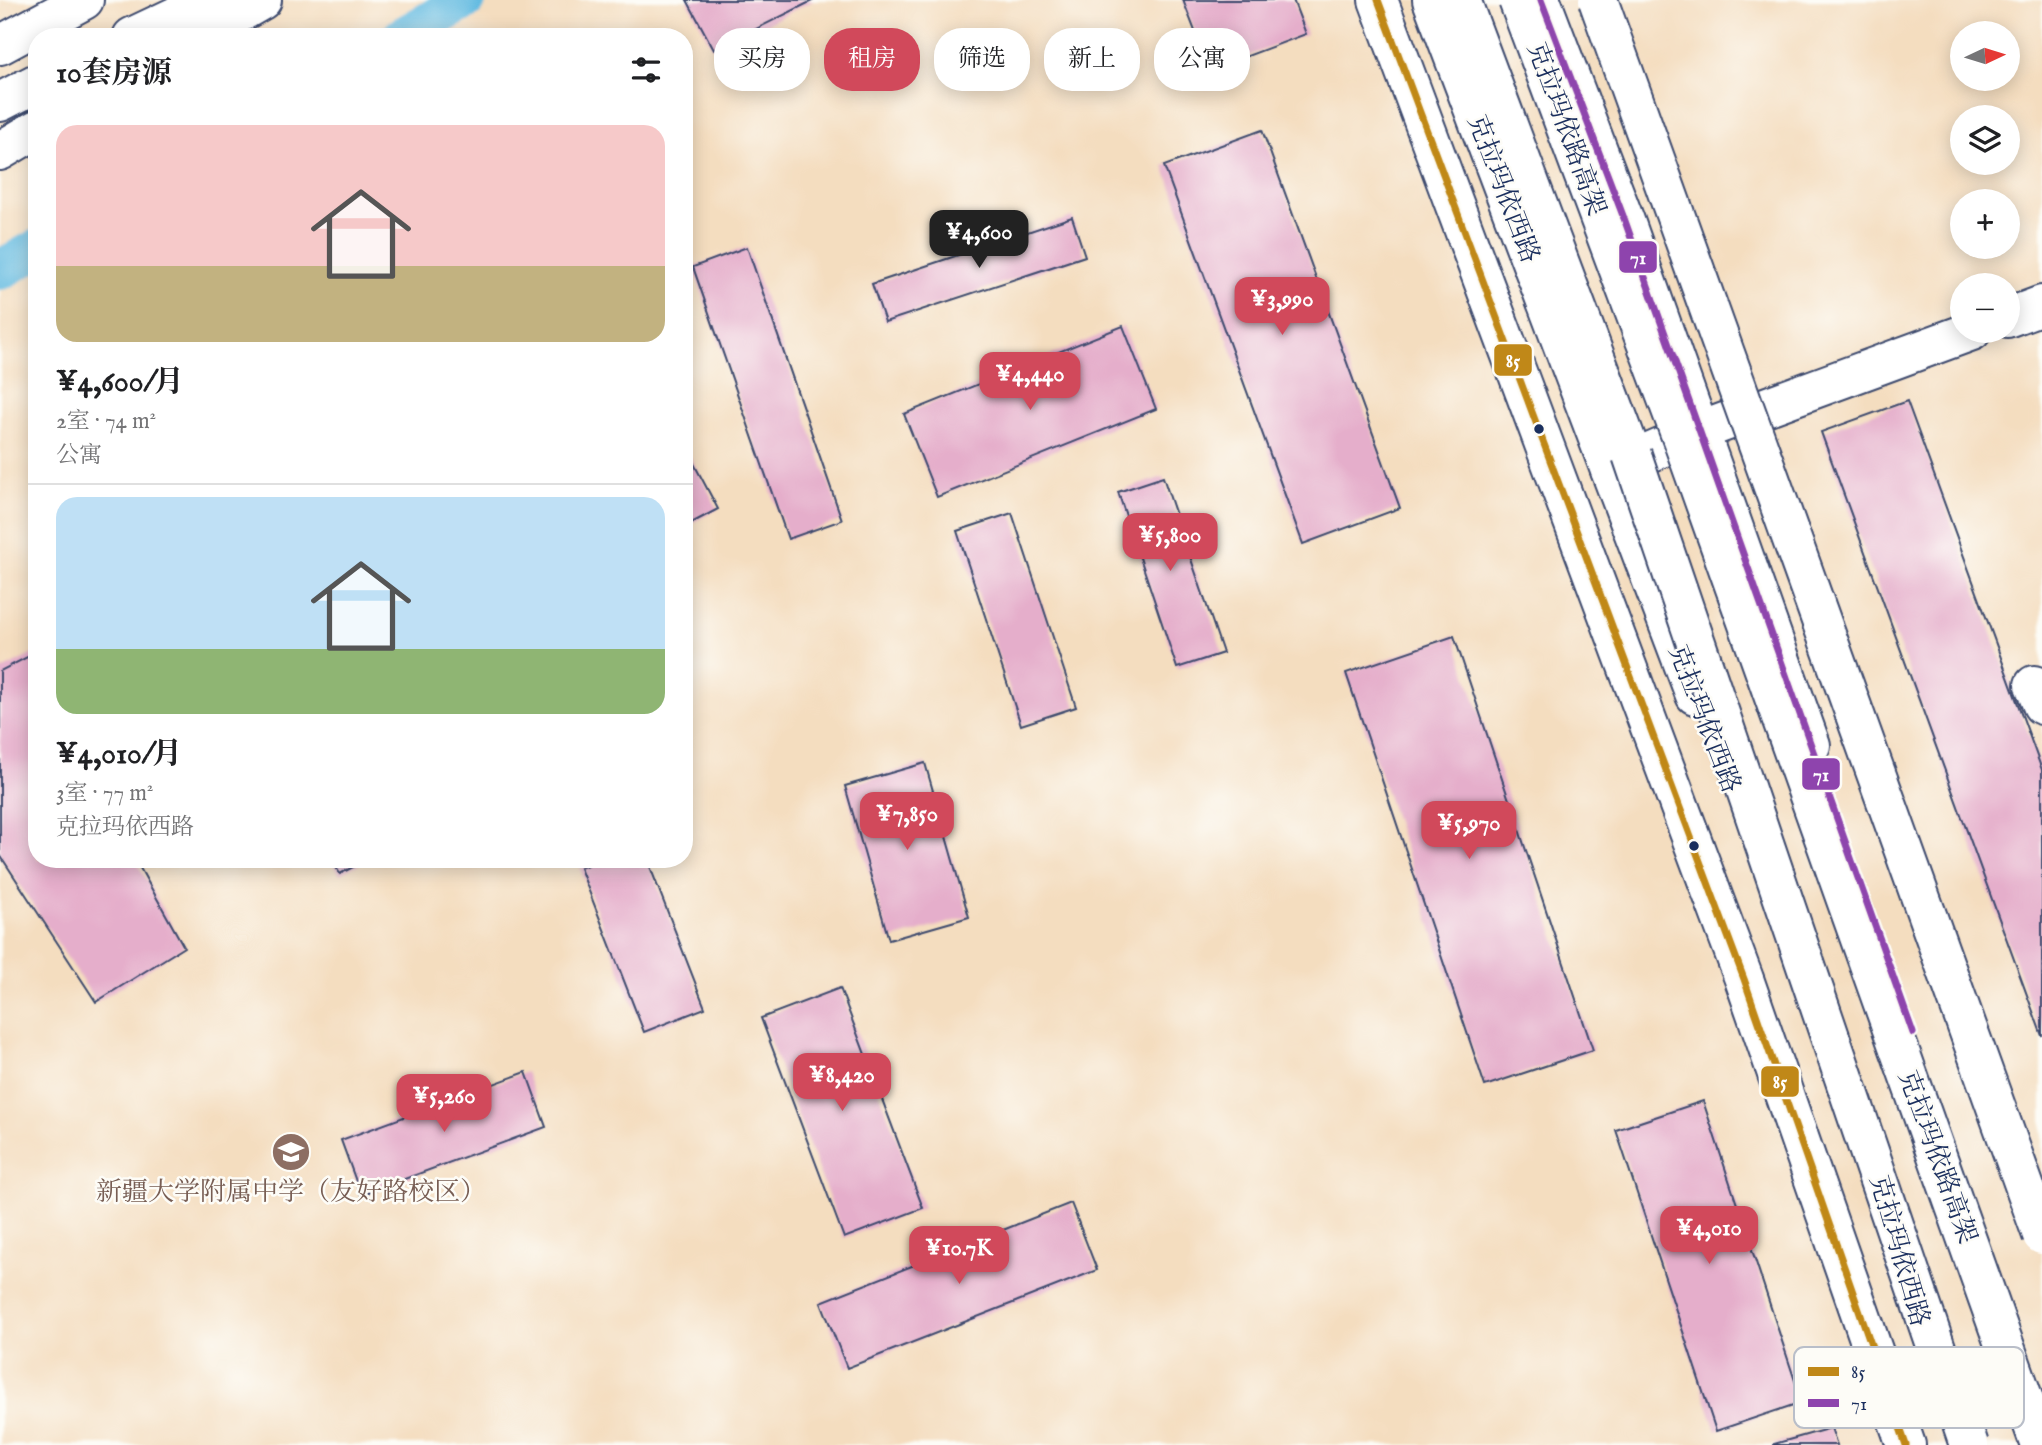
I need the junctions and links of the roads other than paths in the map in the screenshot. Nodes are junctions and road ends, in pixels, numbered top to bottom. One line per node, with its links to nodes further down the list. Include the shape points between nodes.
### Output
1 (83, 0): 10 (main road)
2 (210, 0): 11 (main road)
3 (262, 0): 12 (main road)
4 (1378, 0): 26 (main road, via 1744,979)
5 (1432, 0): 23 (main road, 克拉玛依西路)
6 (1461, 0): 24 (main road, 克拉玛依路高架, bridge, via 1632,455)
7 (1518, 0): 29 (main road, 克拉玛依路高架, bridge, via 1682,439)
8 (1541, 0): 22 (main road)
9 (1598, 0): 25 (main road, bridge)
10 (31, 28)
11 (151, 28)
12 (214, 28)
13 (28, 30): 14 (main road)
14 (0, 45)
15 (28, 88): 16 (main road)
16 (0, 102)
17 (28, 134): 18 (main road)
18 (0, 150)
19 (2042, 305): 20 (main road)
20 (2020, 313)
21 (1950, 339): 22 (main road)
22 (1700, 431): 23 (main road); 30 (main road)
23 (1610, 470): 24 (main road, 克拉玛依西路)
24 (1870, 1155): 27 (main road, 克拉玛依西路); 28 (main road, 克拉玛依路高架, bridge)
25 (2042, 1235)
26 (1872, 1347)
27 (1927, 1347)
28 (1936, 1347)
29 (2005, 1347)
30 (2022, 1347)
31 (2024, 1355): 33 (main road)
32 (2024, 1400): 40 (main road, 克拉玛依路高架, bridge)
33 (2042, 1415)
34 (1900, 1428): 37 (main road)
35 (1951, 1428): 38 (main road, 克拉玛依西路)
36 (1963, 1428): 39 (main road, 克拉玛依路高架, bridge)
37 (1906, 1445)
38 (1956, 1445)
39 (1969, 1445)
40 (2040, 1445)

